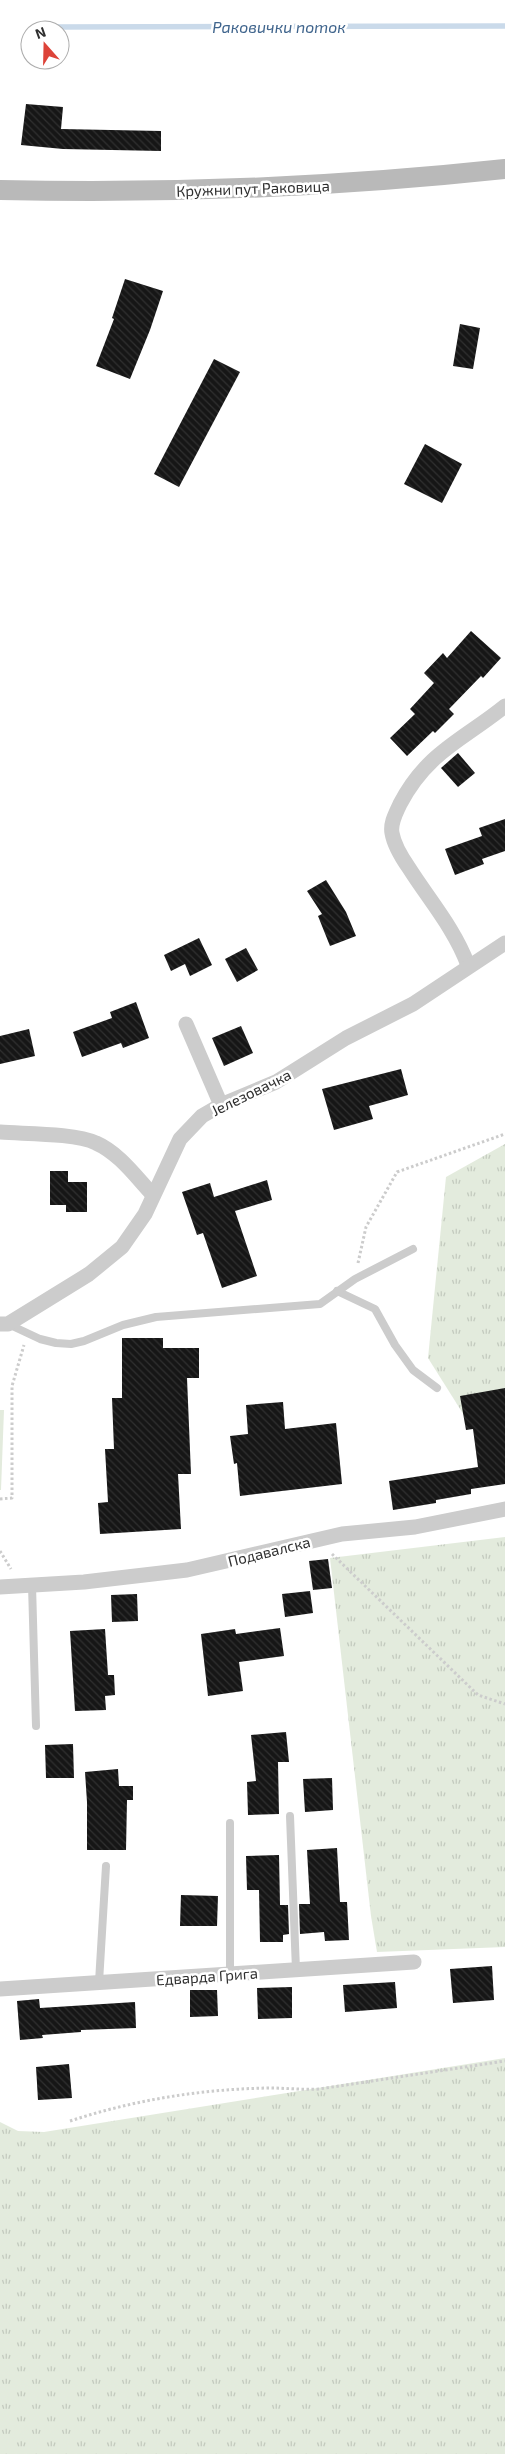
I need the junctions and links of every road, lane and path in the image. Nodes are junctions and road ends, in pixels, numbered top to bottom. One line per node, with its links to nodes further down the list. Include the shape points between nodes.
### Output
1 (505, 169): 2 (main road, Кружни пут Раковица, via 263,189 132,192)
2 (0, 190)
3 (505, 706): 5 (street, via 432,760 412,784 392,825 399,852 453,930)
4 (505, 943): 5 (street, Јелезовачка)
5 (468, 965): 7 (street, Јелезовачка, via 432,993 346,1038 276,1082)
6 (186, 1024): 7 (street)
7 (221, 1105): 10 (street, Јелезовачка, via 192,1124 180,1139)
8 (0, 1132): 10 (street, via 96,1142 111,1152)
9 (505, 1134): 12 (path, via 397,1172 366,1227)
10 (154, 1194): 14 (street, Јелезовачка, via 139,1226 112,1257)
11 (413, 1249): 12 (lane)
12 (355, 1279): 13 (lane)
13 (337, 1291): 15 (lane, via 320,1304 156,1317 71,1344); 16 (lane, via 375,1309 413,1370)
14 (4, 1324): 15 (lane)
15 (27, 1335): 17 (path, via 12,1386 12,1498)
16 (437, 1388)
17 (0, 1499)
18 (505, 1509): 19 (street, Подавалска, via 415,1527)
19 (317, 1539): 20 (street, Подавалска, via 187,1570); 22 (path, via 478,1694)
20 (32, 1585): 21 (street, Подавалска); 23 (lane)
21 (0, 1587)
22 (505, 1704)
23 (36, 1726)
24 (290, 1816): 28 (lane)
25 (230, 1823): 29 (lane)
26 (106, 1866): 30 (lane)
27 (414, 1962): 28 (street, Едварда Грига)
28 (296, 1970): 29 (street, Едварда Грига)
29 (230, 1974): 30 (street, Едварда Грига)
30 (99, 1982): 31 (street, Едварда Грига)
31 (0, 1989)
32 (505, 2061): 33 (path, via 319,2089 270,2088 190,2094 108,2109)
33 (70, 2121)

